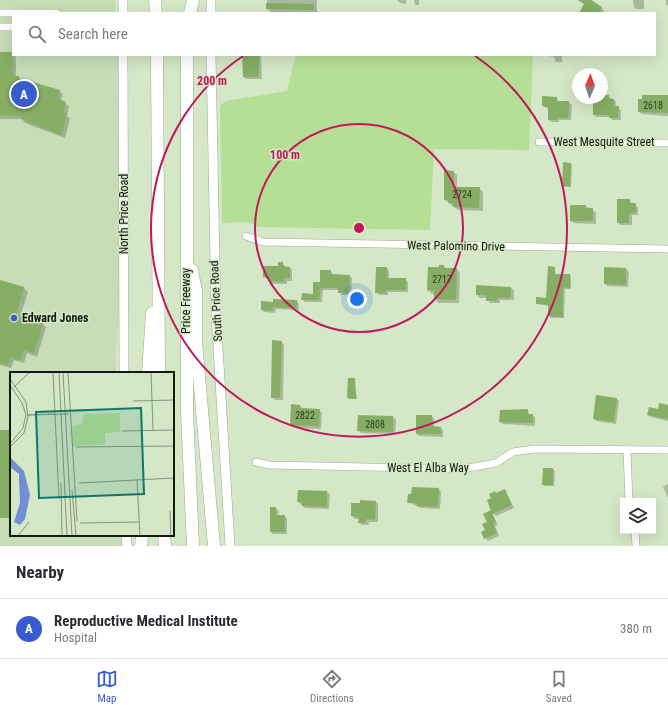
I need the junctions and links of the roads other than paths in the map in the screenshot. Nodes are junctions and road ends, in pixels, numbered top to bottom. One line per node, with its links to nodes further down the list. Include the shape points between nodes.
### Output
1 (123, 0): 6 (main road)
2 (155, 0): 7 (highway)
3 (187, 0): 8 (highway)
4 (194, 0): 9 (highway)
5 (211, 0): 10 (main road)
6 (123, 12)
7 (156, 12)
8 (187, 12)
9 (190, 12)
10 (211, 12)
11 (0, 13): 12 (street)
12 (12, 13)
13 (0, 27): 14 (street)
14 (12, 27)
15 (123, 56): 25 (main road, North Price Road)
16 (157, 56): 21 (highway)
17 (187, 56): 23 (highway, Price Freeway)
18 (211, 56): 41 (main road, South Price Road, via 216,314)
19 (539, 142): 20 (street, West Mesquite Street)
20 (668, 143)
21 (158, 232): 26 (highway); 27 (highway)
22 (246, 236): 24 (street, West Palomino Drive, via 263,242)
23 (186, 238): 39 (highway, Price Freeway, via 187,412); 40 (highway, via 196,291 196,342)
24 (668, 248)
25 (124, 372)
26 (148, 372)
27 (159, 372)
28 (627, 450): 29 (street, West El Alba Way); 30 (street, West El Alba Way, via 534,449 513,452 496,463 463,469 270,465); 31 (street)
29 (668, 450)
30 (256, 462)
31 (629, 498)
32 (635, 534): 42 (street)
33 (126, 536): 36 (main road)
34 (142, 536): 37 (highway)
35 (164, 536): 38 (highway)
36 (127, 546)
37 (141, 546)
38 (165, 546)
39 (193, 546)
40 (214, 546)
41 (230, 546)
42 (636, 546)

